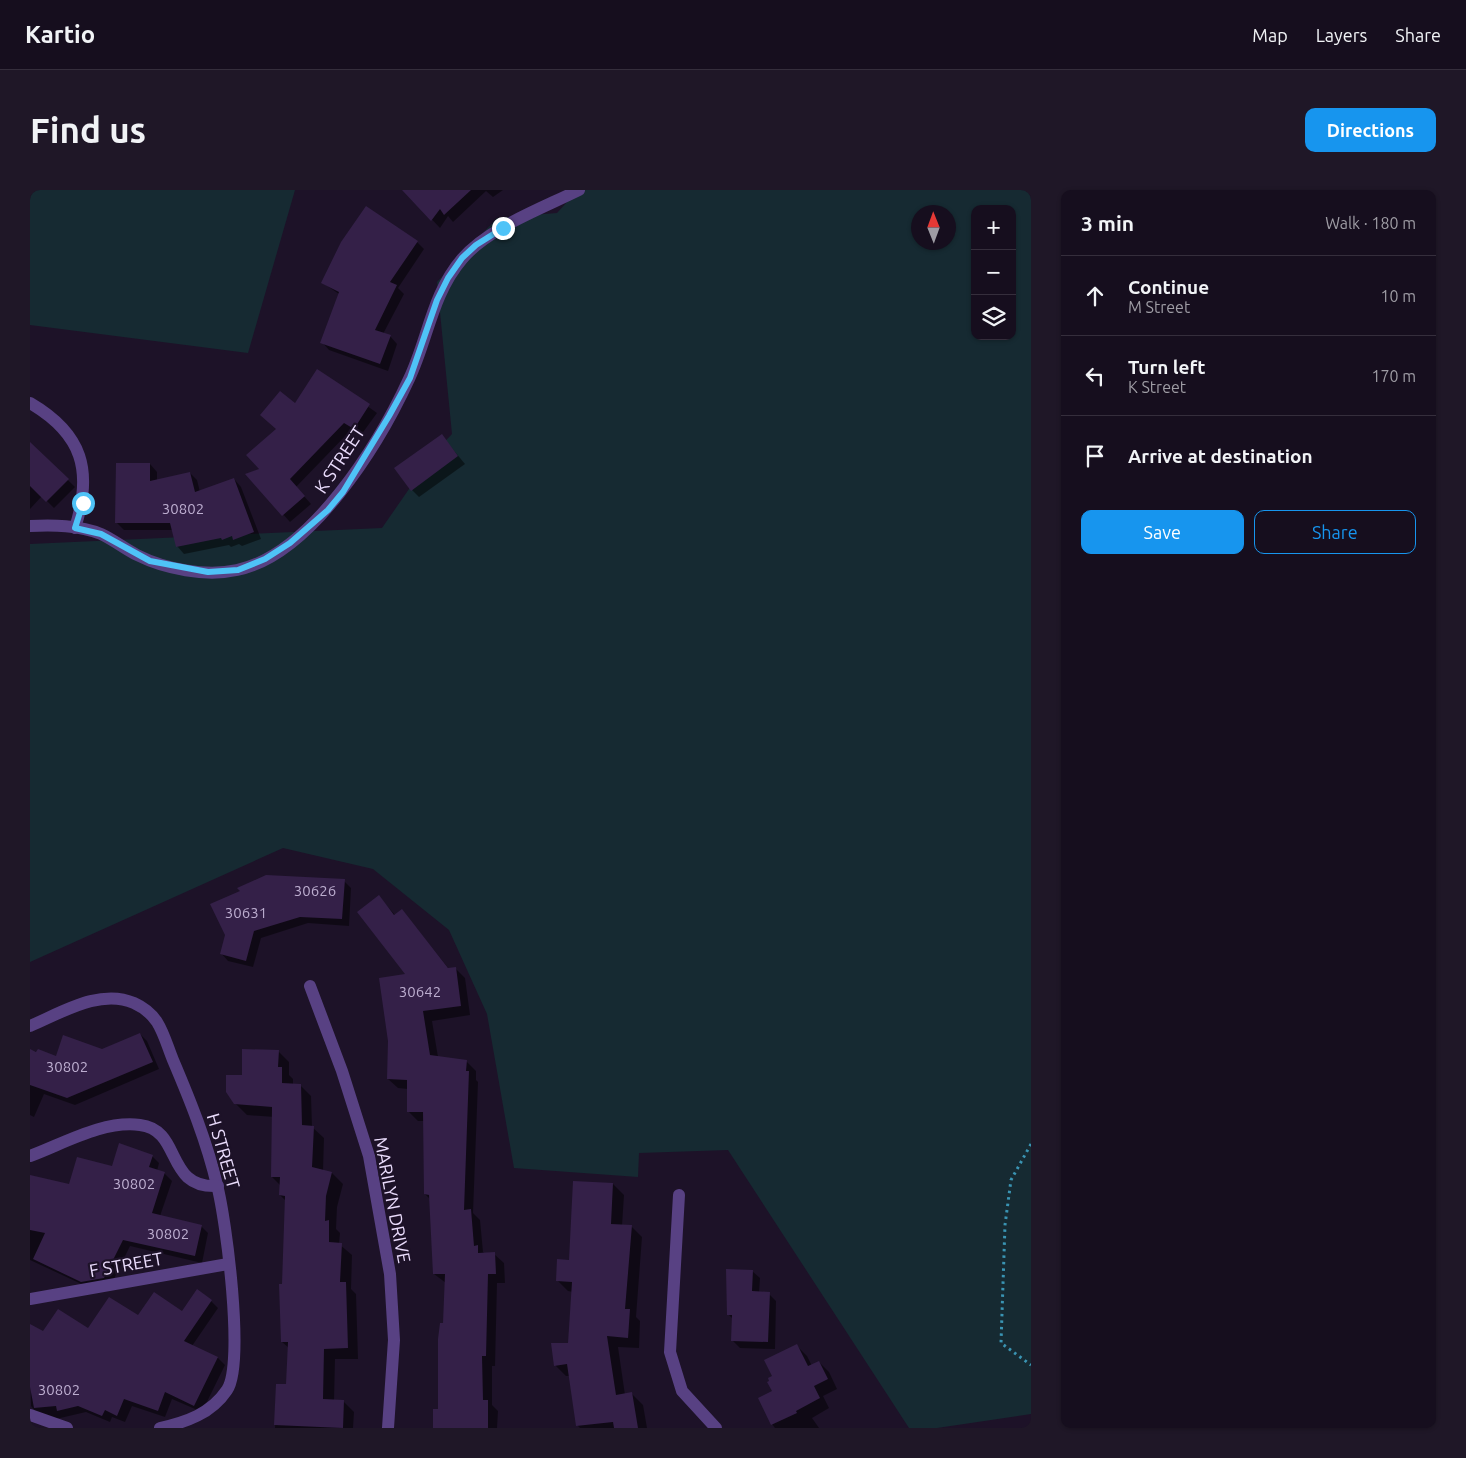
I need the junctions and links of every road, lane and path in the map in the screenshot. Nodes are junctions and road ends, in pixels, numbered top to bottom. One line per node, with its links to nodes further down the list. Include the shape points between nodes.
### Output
1 (579, 190): 4 (street, K STREET, via 503,228 462,258 437,300 410,378 372,446 328,510 290,543 265,559 238,570 208,572 150,561 101,534)
2 (30, 403): 4 (street, via 49,414 62,427 80,457 85,479 83,503)
3 (30, 526): 4 (street, K STREET)
4 (75, 528)
5 (310, 986): 17 (street, MARILYN DRIVE, via 342,1071 368,1156 390,1274 394,1340)
6 (30, 1026): 9 (street, H STREET, via 107,997 120,998 148,1011 158,1023 186,1091)
7 (1031, 1144): 13 (path, via 1011,1180 1005,1226 1001,1344)
8 (30, 1156): 9 (street, via 107,1128 139,1125 156,1130 163,1137 181,1170 195,1184)
9 (218, 1186): 11 (street, H STREET)
10 (679, 1195): 18 (street, via 670,1352 682,1391)
11 (228, 1264): 12 (street, F STREET); 16 (street, H STREET, via 236,1341 234,1370 228,1389 212,1407 192,1419)
12 (30, 1299)
13 (1031, 1365)
14 (30, 1415): 15 (street)
15 (66, 1428)
16 (160, 1428)
17 (388, 1428)
18 (716, 1428)

